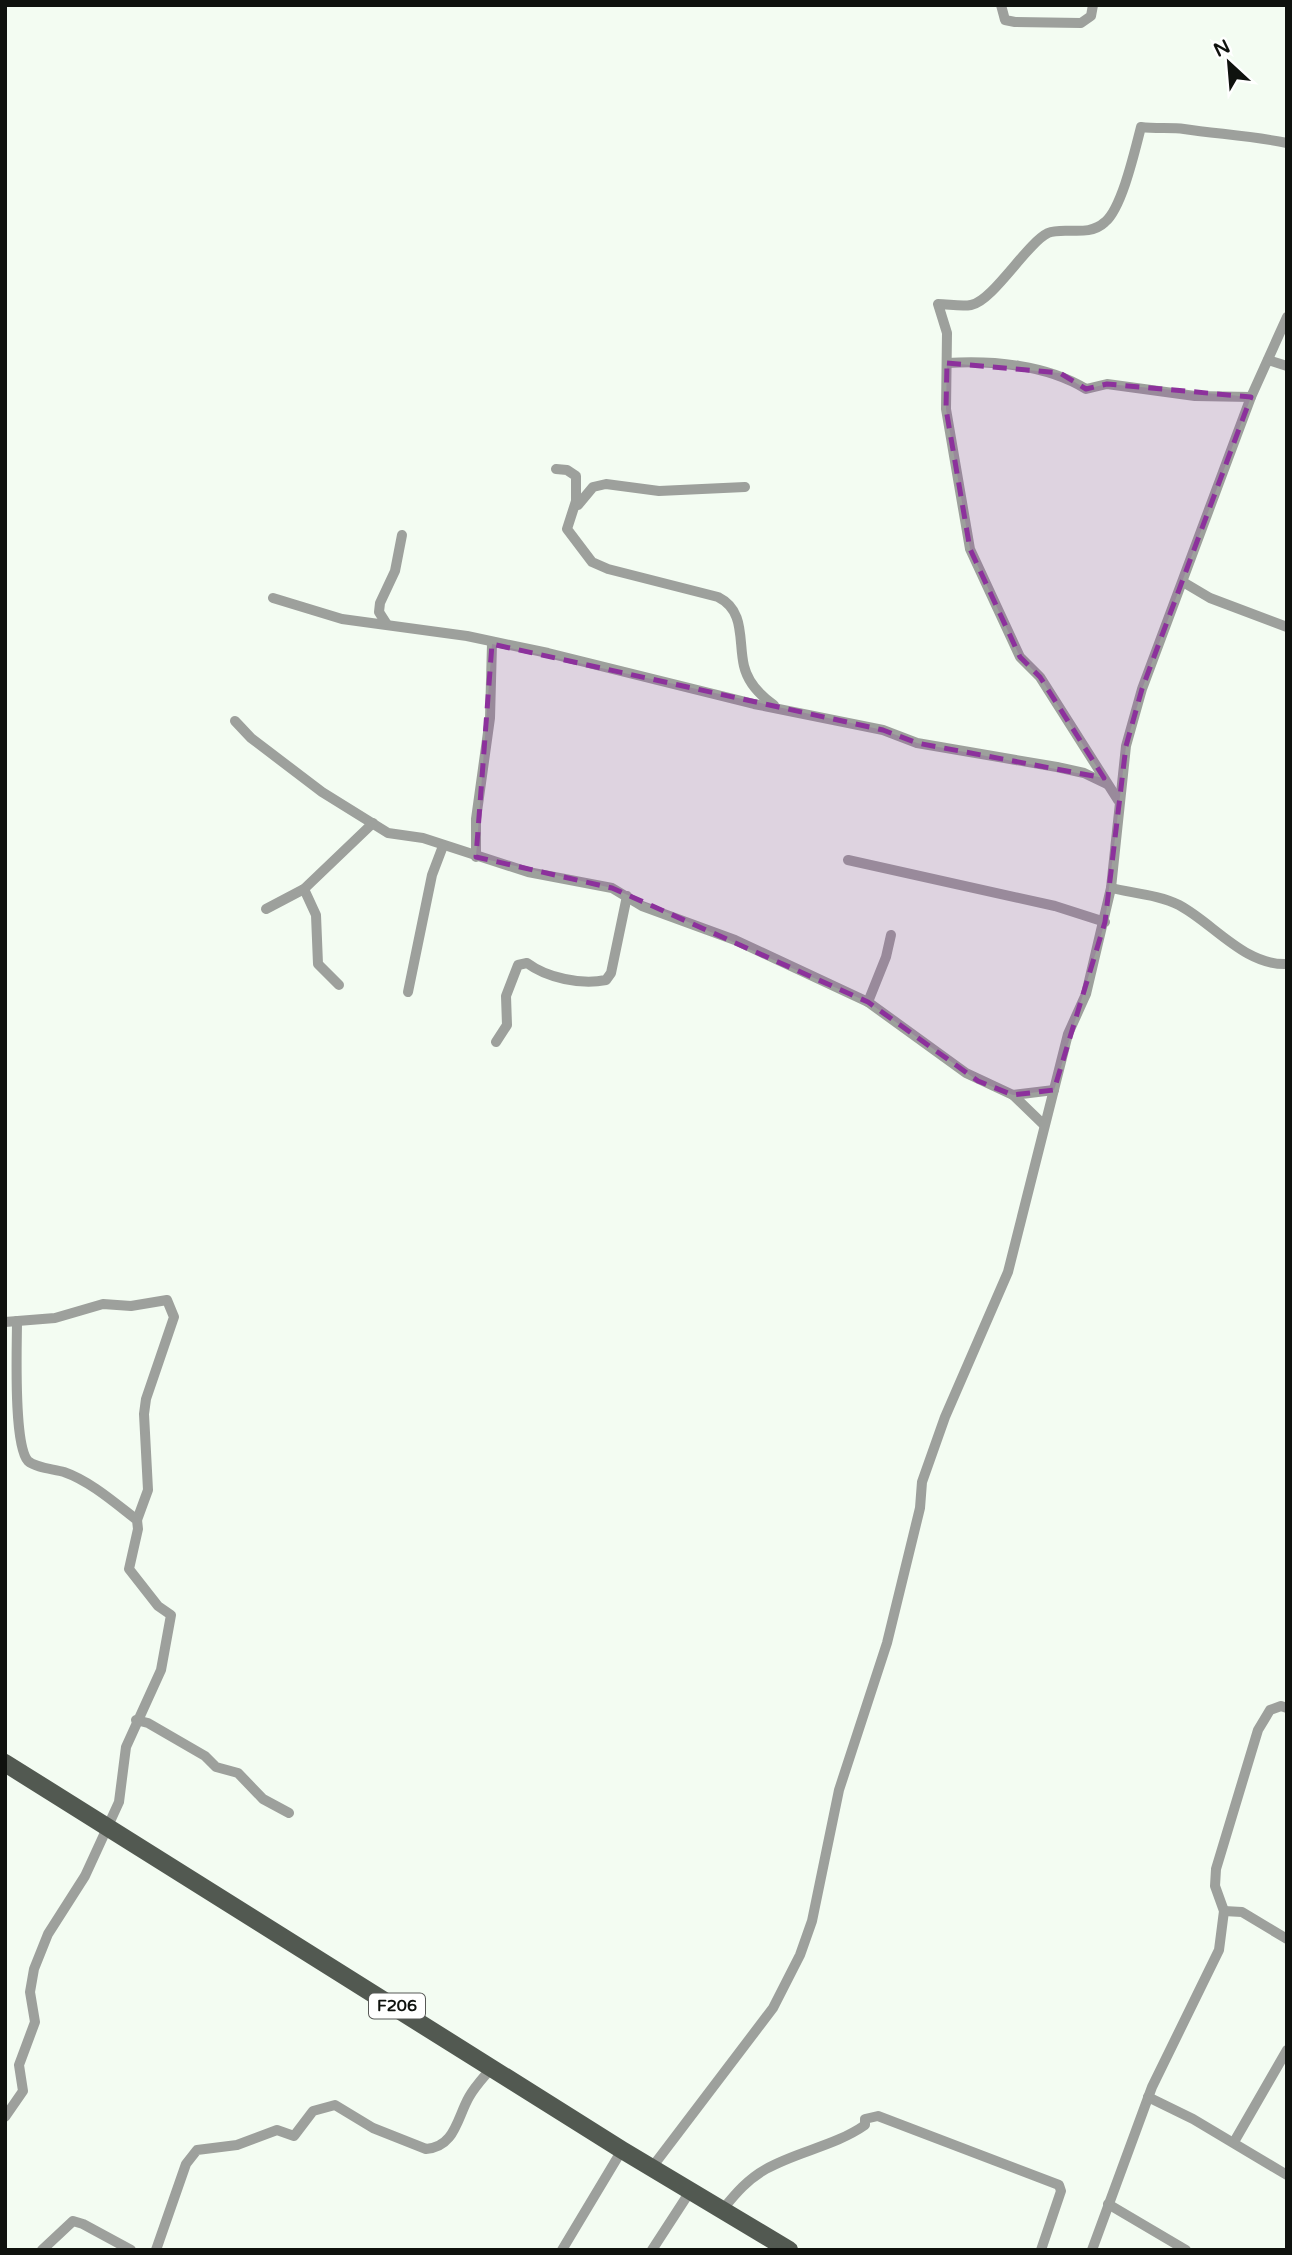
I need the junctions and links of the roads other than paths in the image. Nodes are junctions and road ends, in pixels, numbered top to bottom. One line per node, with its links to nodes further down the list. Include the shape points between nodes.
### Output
1 (1001, 5): 2 (street, via 1005,20 1082,23 1091,16)
2 (1093, 5)
3 (1287, 143): 6 (street, via 1141,127 1114,211 1105,223 1080,232 1052,231 983,299 971,305 938,304 947,333)
4 (1287, 317): 5 (street)
5 (1268, 360): 7 (street); 8 (street)
6 (947, 363): 8 (street, via 1060,373 1086,389 1107,384 1195,396); 20 (street, via 946,410 970,549 1020,657 1040,677)
7 (1287, 366)
8 (1251, 397): 13 (street)
9 (556, 469): 11 (street, via 576,476)
10 (745, 487): 11 (street, via 659,491 606,484 593,487)
11 (573, 514): 18 (street, via 569,535 592,562 729,602 740,626 744,668 762,696)
12 (402, 535): 15 (street, via 395,571 380,603 379,612)
13 (1183, 582): 16 (street, via 1210,598); 21 (street, via 1142,689 1126,746)
14 (273, 598): 15 (street, via 342,619)
15 (386, 623): 17 (street)
16 (1287, 627)
17 (492, 644): 18 (street); 24 (street, via 490,718 476,819)
18 (777, 707): 20 (street, via 883,730 917,743 1070,770)
19 (235, 721): 22 (street, via 313,785)
20 (1107, 784): 21 (street)
21 (1118, 800): 26 (street)
22 (373, 823): 23 (street, via 388,833); 27 (street)
23 (443, 846): 24 (street); 34 (street, via 432,875)
24 (476, 858): 28 (street, via 612,888)
25 (848, 860): 30 (street, via 1055,906)
26 (1111, 888): 30 (street); 32 (street, via 1177,904 1234,945)
27 (304, 889): 29 (street); 33 (street, via 316,915 318,964)
28 (627, 896): 35 (street); 36 (street, via 606,981 562,977 538,971 527,962 517,965 506,996 507,1026)
29 (266, 909)
30 (1104, 922): 37 (street)
31 (891, 935): 35 (street)
32 (1287, 964)
33 (339, 985)
34 (408, 992)
35 (869, 1002): 38 (street, via 965,1073)
36 (496, 1042)
37 (1054, 1090): 38 (street); 39 (street)
38 (1013, 1095): 39 (street)
39 (1044, 1125): 55 (street, via 1009,1272 945,1417 922,1482 920,1508 887,1643 839,1790 827,1859 800,1955 773,2008)
40 (11, 1322): 41 (street, via 21,1444 27,1460 74,1475); 41 (street, via 55,1318 103,1304 131,1306 167,1300 174,1317 146,1399 149,1481)
41 (137, 1520): 43 (street, via 128,1569 171,1615 160,1670)
42 (1287, 1709): 47 (street, via 1270,1710 1246,1765 1216,1869 1215,1886)
43 (136, 1720): 45 (street, via 205,1756 216,1767 237,1773 263,1799); 46 (street, via 126,1747 119,1802)
44 (5, 1763): 46 (main road, F206)
45 (289, 1813)
46 (108, 1826): 50 (main road, F206); 52 (street, via 85,1876 48,1934 34,1969 30,1992 34,2022 19,2065 23,2091)
47 (1224, 1911): 48 (street, via 1242,1912); 51 (street, via 1219,1950)
48 (1287, 1940)
49 (1287, 2050): 53 (street)
50 (493, 2066): 54 (main road, F206); 62 (street, via 469,2097 444,2145 435,2148 426,2149 373,2128 335,2105 313,2111 294,2136 277,2130 237,2145 197,2150 186,2164)
51 (1148, 2097): 53 (street); 58 (street)
52 (5, 2117)
53 (1234, 2142): 56 (street)
54 (622, 2150): 55 (main road, F206); 63 (street)
55 (653, 2166): 57 (main road, F206)
56 (1287, 2175)
57 (691, 2190): 59 (main road, F206); 64 (street)
58 (1108, 2204): 67 (street); 68 (street)
59 (723, 2209): 65 (main road, F206); 66 (street, via 741,2186 767,2168 841,2139 865,2125 865,2119 878,2116 1059,2185)
60 (41, 2250): 61 (street, via 73,2221)
61 (131, 2250)
62 (156, 2250)
63 (562, 2250)
64 (652, 2250)
65 (789, 2250)
66 (1041, 2250)
67 (1092, 2250)
68 (1186, 2250)

